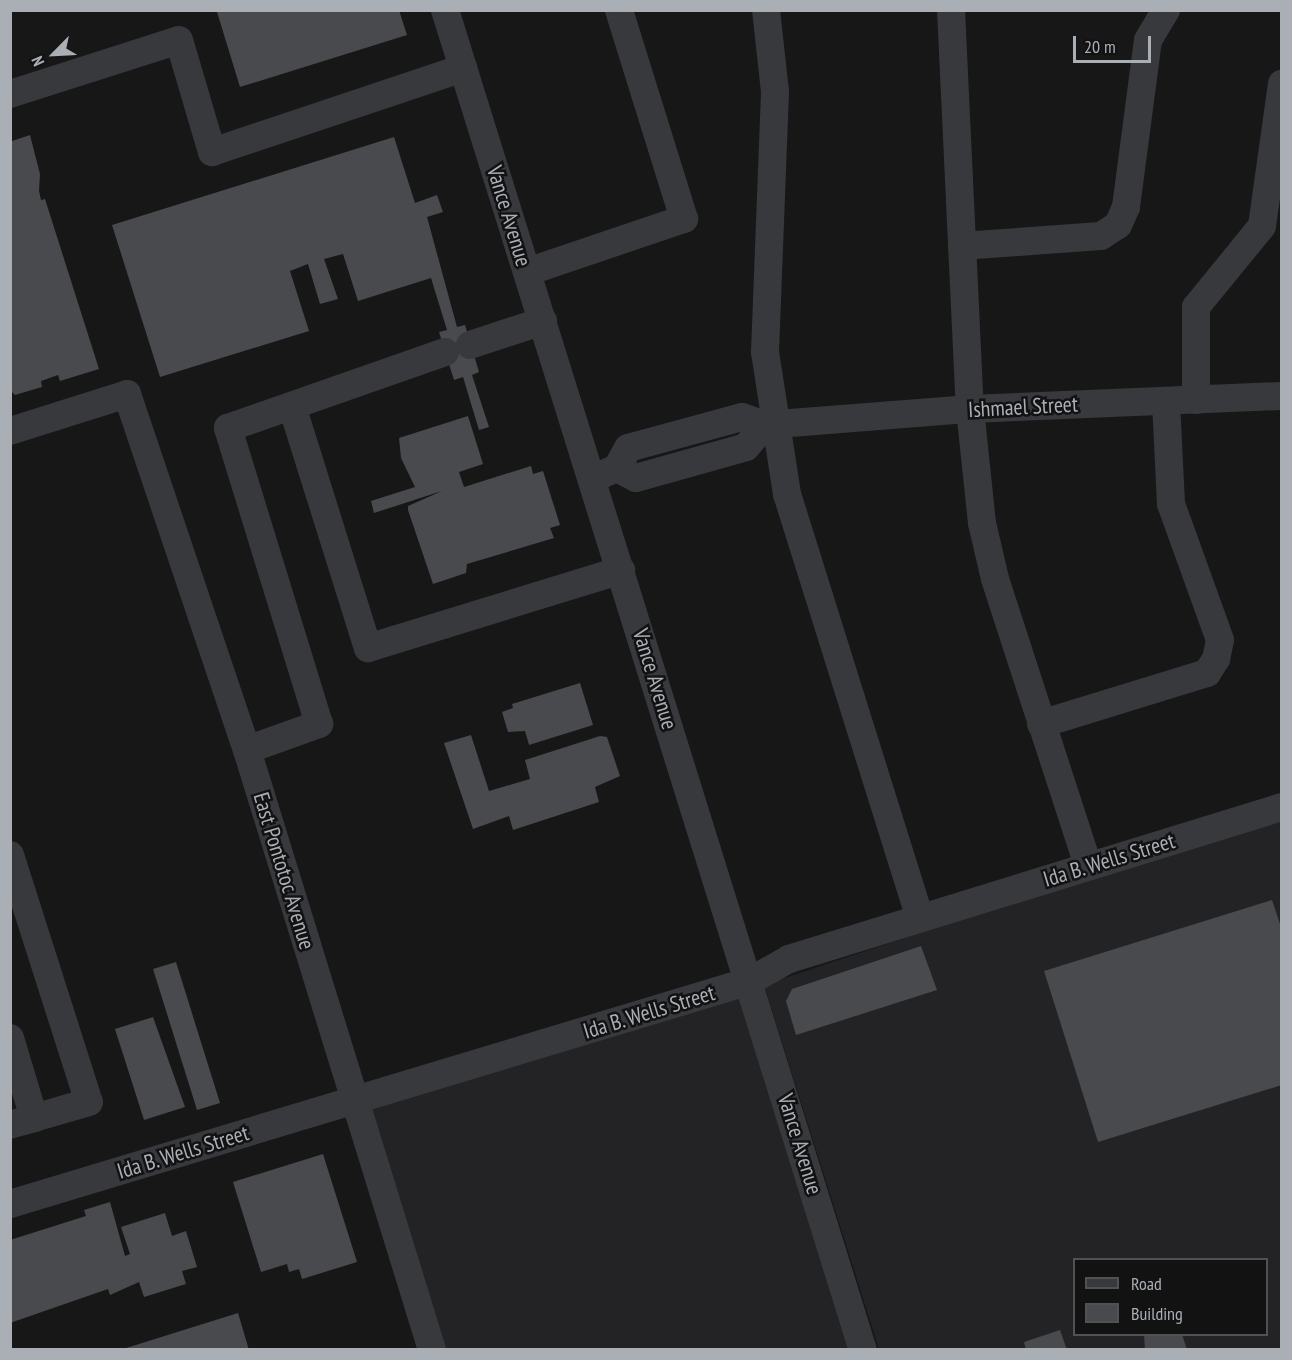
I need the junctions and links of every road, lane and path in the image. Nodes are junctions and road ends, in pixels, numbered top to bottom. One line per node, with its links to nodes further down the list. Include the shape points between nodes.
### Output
1 (445, 10): 6 (street, Vance Avenue)
2 (620, 10): 10 (street, via 684,219)
3 (766, 10): 17 (street, via 775,92 765,352)
4 (951, 10): 9 (street)
5 (1166, 10): 9 (street, via 1148,40 1126,207 1118,225 1101,236)
6 (463, 68): 8 (street, via 212,152 179,40); 10 (street, Vance Avenue)
7 (1281, 83): 13 (street, via 1262,225 1196,307)
8 (10, 94)
9 (962, 246): 16 (street)
10 (527, 272): 11 (street, Vance Avenue)
11 (543, 321): 15 (street); 19 (street, Vance Avenue)
12 (1281, 396): 13 (street, Ishmael Street)
13 (1197, 400): 14 (street, Ishmael Street)
14 (1166, 401): 16 (street, Ishmael Street); 21 (street, via 1171,504 1220,640 1216,659 1207,673)
15 (292, 406): 20 (street, via 368,648); 22 (street, via 228,428 319,724)
16 (970, 409): 17 (street, Ishmael Street); 21 (street, via 982,523)
17 (770, 424): 19 (street, via 746,447 636,478); 26 (street, via 787,494)
18 (10, 431): 22 (street, East Pontotoc Avenue, via 127,394)
19 (605, 474): 20 (street, Vance Avenue)
20 (621, 570): 27 (street, Vance Avenue)
21 (1041, 724): 25 (street)
22 (247, 750): 29 (street, East Pontotoc Avenue)
23 (1281, 807): 25 (street, Ida B. Wells Street)
24 (10, 855): 30 (street, via 89,1102)
25 (1088, 866): 26 (street, Ida B. Wells Street)
26 (920, 919): 27 (street, Ida B. Wells Street, via 789,959)
27 (750, 981): 29 (street, Ida B. Wells Street); 33 (street, Vance Avenue)
28 (10, 1038): 30 (street)
29 (353, 1101): 31 (street, Ida B. Wells Street); 32 (street, East Pontotoc Avenue)
30 (22, 1121)
31 (10, 1204)
32 (432, 1350)
33 (862, 1350)

